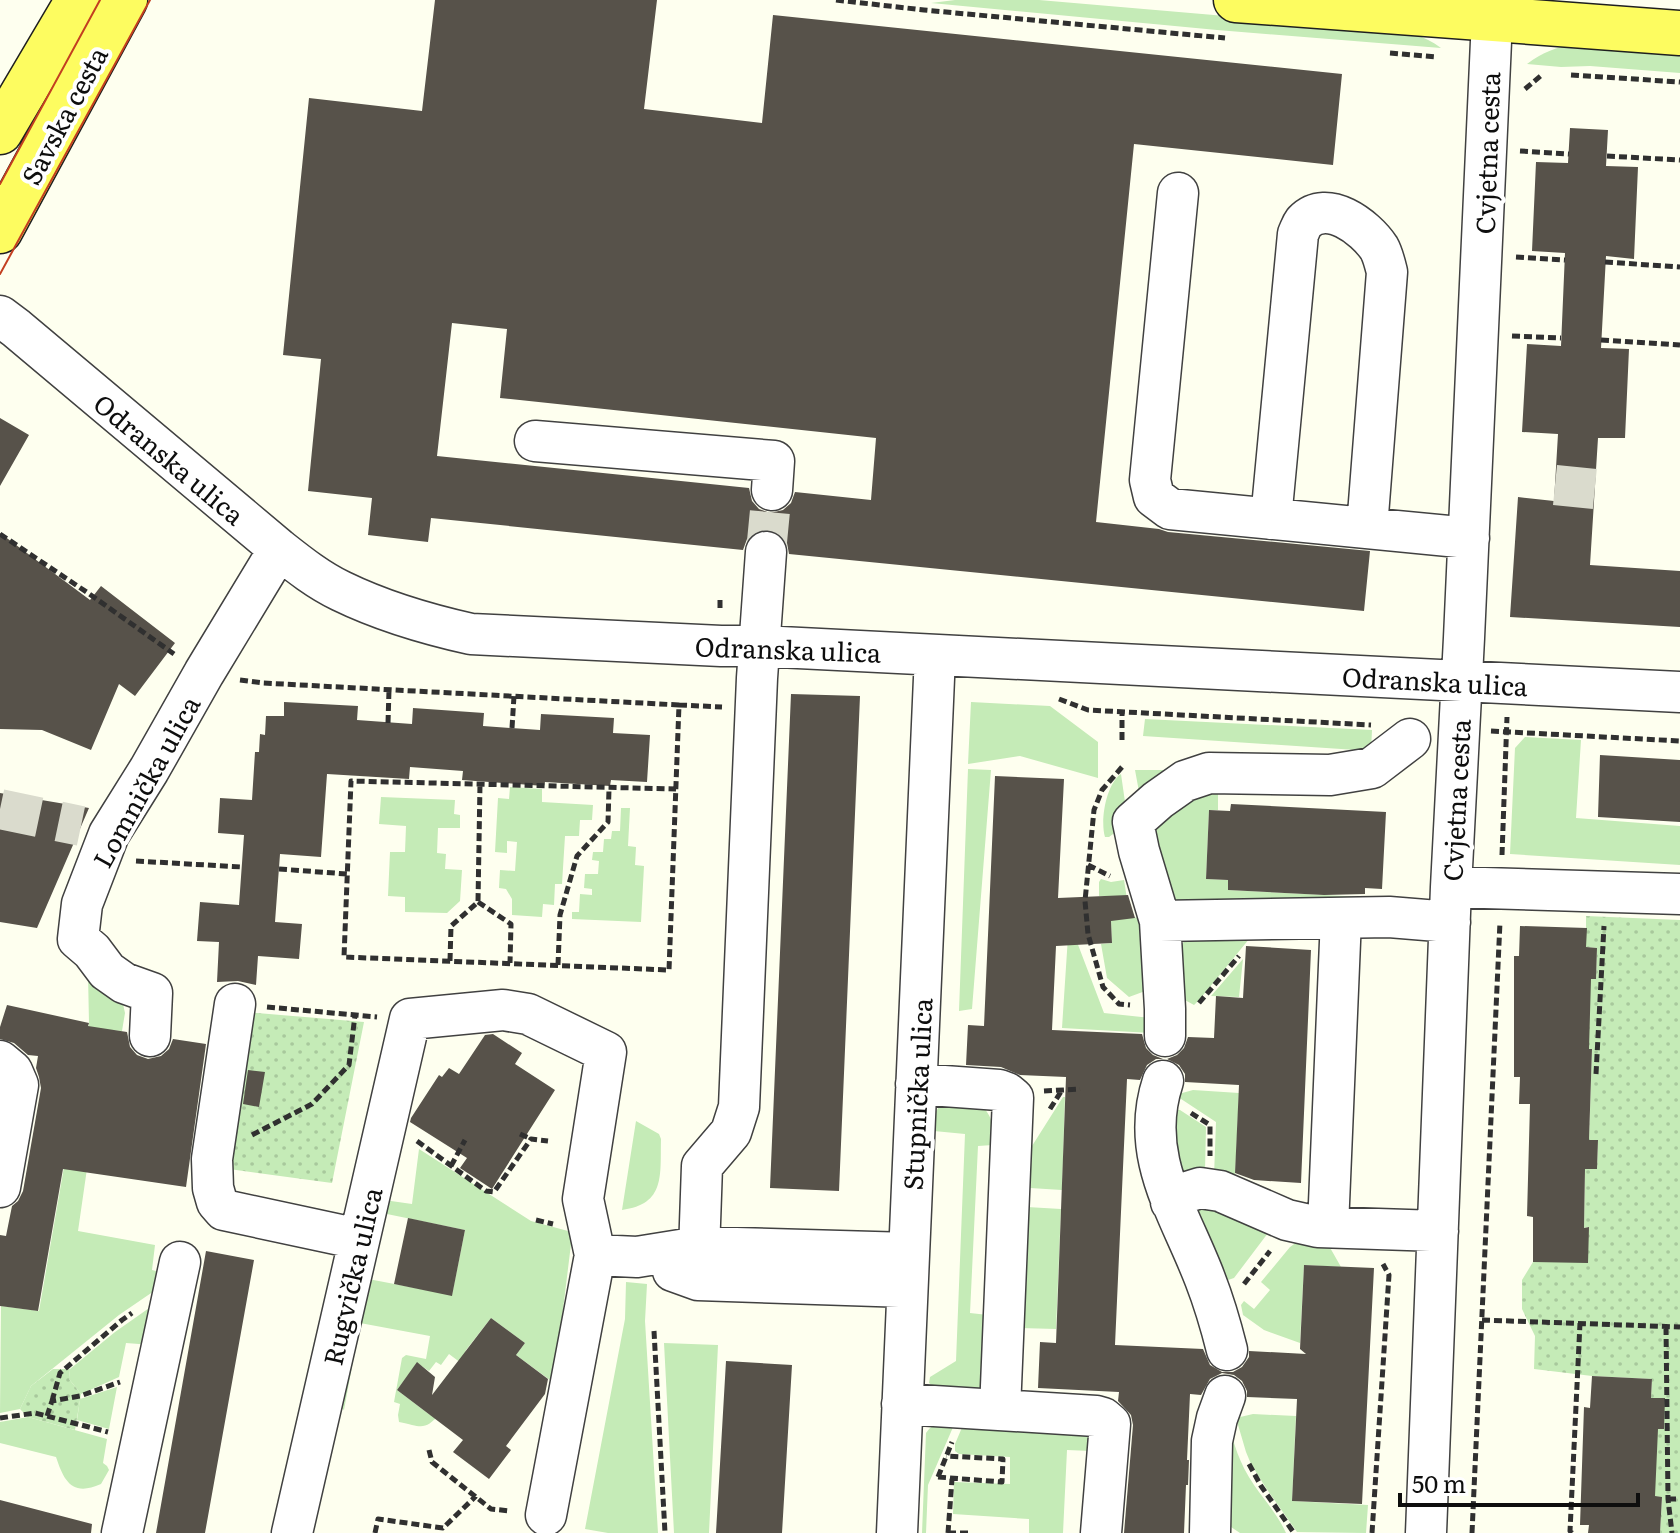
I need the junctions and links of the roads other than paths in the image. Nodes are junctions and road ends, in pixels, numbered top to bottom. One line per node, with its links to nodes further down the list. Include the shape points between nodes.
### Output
1 (78, 0): 6 (main road)
2 (125, 0): 8 (main road, Savska cesta)
3 (1236, 19): 4 (main road)
4 (1492, 19): 5 (main road); 14 (street, Cvjetna cesta)
5 (1680, 33)
6 (0, 132)
7 (1178, 193): 12 (street, via 1150,480 1154,497 1170,509)
8 (0, 231)
9 (0, 316): 15 (street, Odranska ulica)
10 (535, 441): 11 (street, via 774,461)
11 (772, 490)
12 (1271, 519): 13 (street); 13 (street, via 1298,234 1304,222 1329,213 1365,230 1381,250 1387,272)
13 (1367, 528): 14 (street)
14 (1469, 538): 19 (street, Cvjetna cesta)
15 (279, 549): 17 (street, Odranska ulica, via 340,591 394,613 471,634); 28 (street, Lomnička ulica, via 219,676 149,770 106,840 82,904 78,939 107,971 152,993)
16 (766, 552): 17 (street)
17 (759, 646): 18 (street, Odranska ulica); 38 (street, via 739,1107 731,1132 702,1166)
18 (935, 655): 19 (street, Odranska ulica); 30 (street, Stupnička ulica)
19 (1462, 680): 20 (street, Odranska ulica); 23 (street, Cvjetna cesta)
20 (1680, 692)
21 (1395, 732): 25 (street, via 1372,768 1330,775 1209,773 1185,781 1158,800 1133,822)
22 (1680, 894): 23 (street)
23 (1450, 905): 24 (street, via 1401,917); 35 (street, Cvjetna cesta)
24 (1341, 918): 25 (street); 34 (street)
25 (1160, 921): 27 (street)
26 (235, 1004): 36 (street, via 213,1153 217,1202 224,1210)
27 (1165, 1024)
28 (150, 1036)
29 (0, 1061): 32 (street, via 18,1085)
30 (916, 1084): 39 (street, Stupnička ulica); 44 (street, via 999,1090 1013,1098)
31 (1161, 1088): 33 (street, via 1155,1125)
32 (0, 1187)
33 (1171, 1202): 34 (street, via 1184,1193 1209,1189); 41 (street, via 1205,1277)
34 (1310, 1224): 35 (street)
35 (1438, 1231): 51 (street, Cvjetna cesta)
36 (359, 1239): 37 (street, Rugvička ulica, via 410,1019 503,1010 528,1014 606,1052 583,1199); 47 (street, Rugvička ulica)
37 (595, 1255): 38 (street); 45 (street)
38 (699, 1263): 39 (street)
39 (908, 1270): 43 (street, Stupnička ulica)
40 (177, 1274): 46 (street)
41 (1223, 1334)
42 (1225, 1396): 50 (street, via 1212,1441)
43 (902, 1404): 44 (street); 48 (street, Stupnička ulica)
44 (982, 1409): 49 (street, via 1096,1416 1110,1424)
45 (546, 1515)
46 (122, 1533)
47 (292, 1533)
48 (897, 1533)
49 (1101, 1533)
50 (1210, 1533)
51 (1426, 1533)

